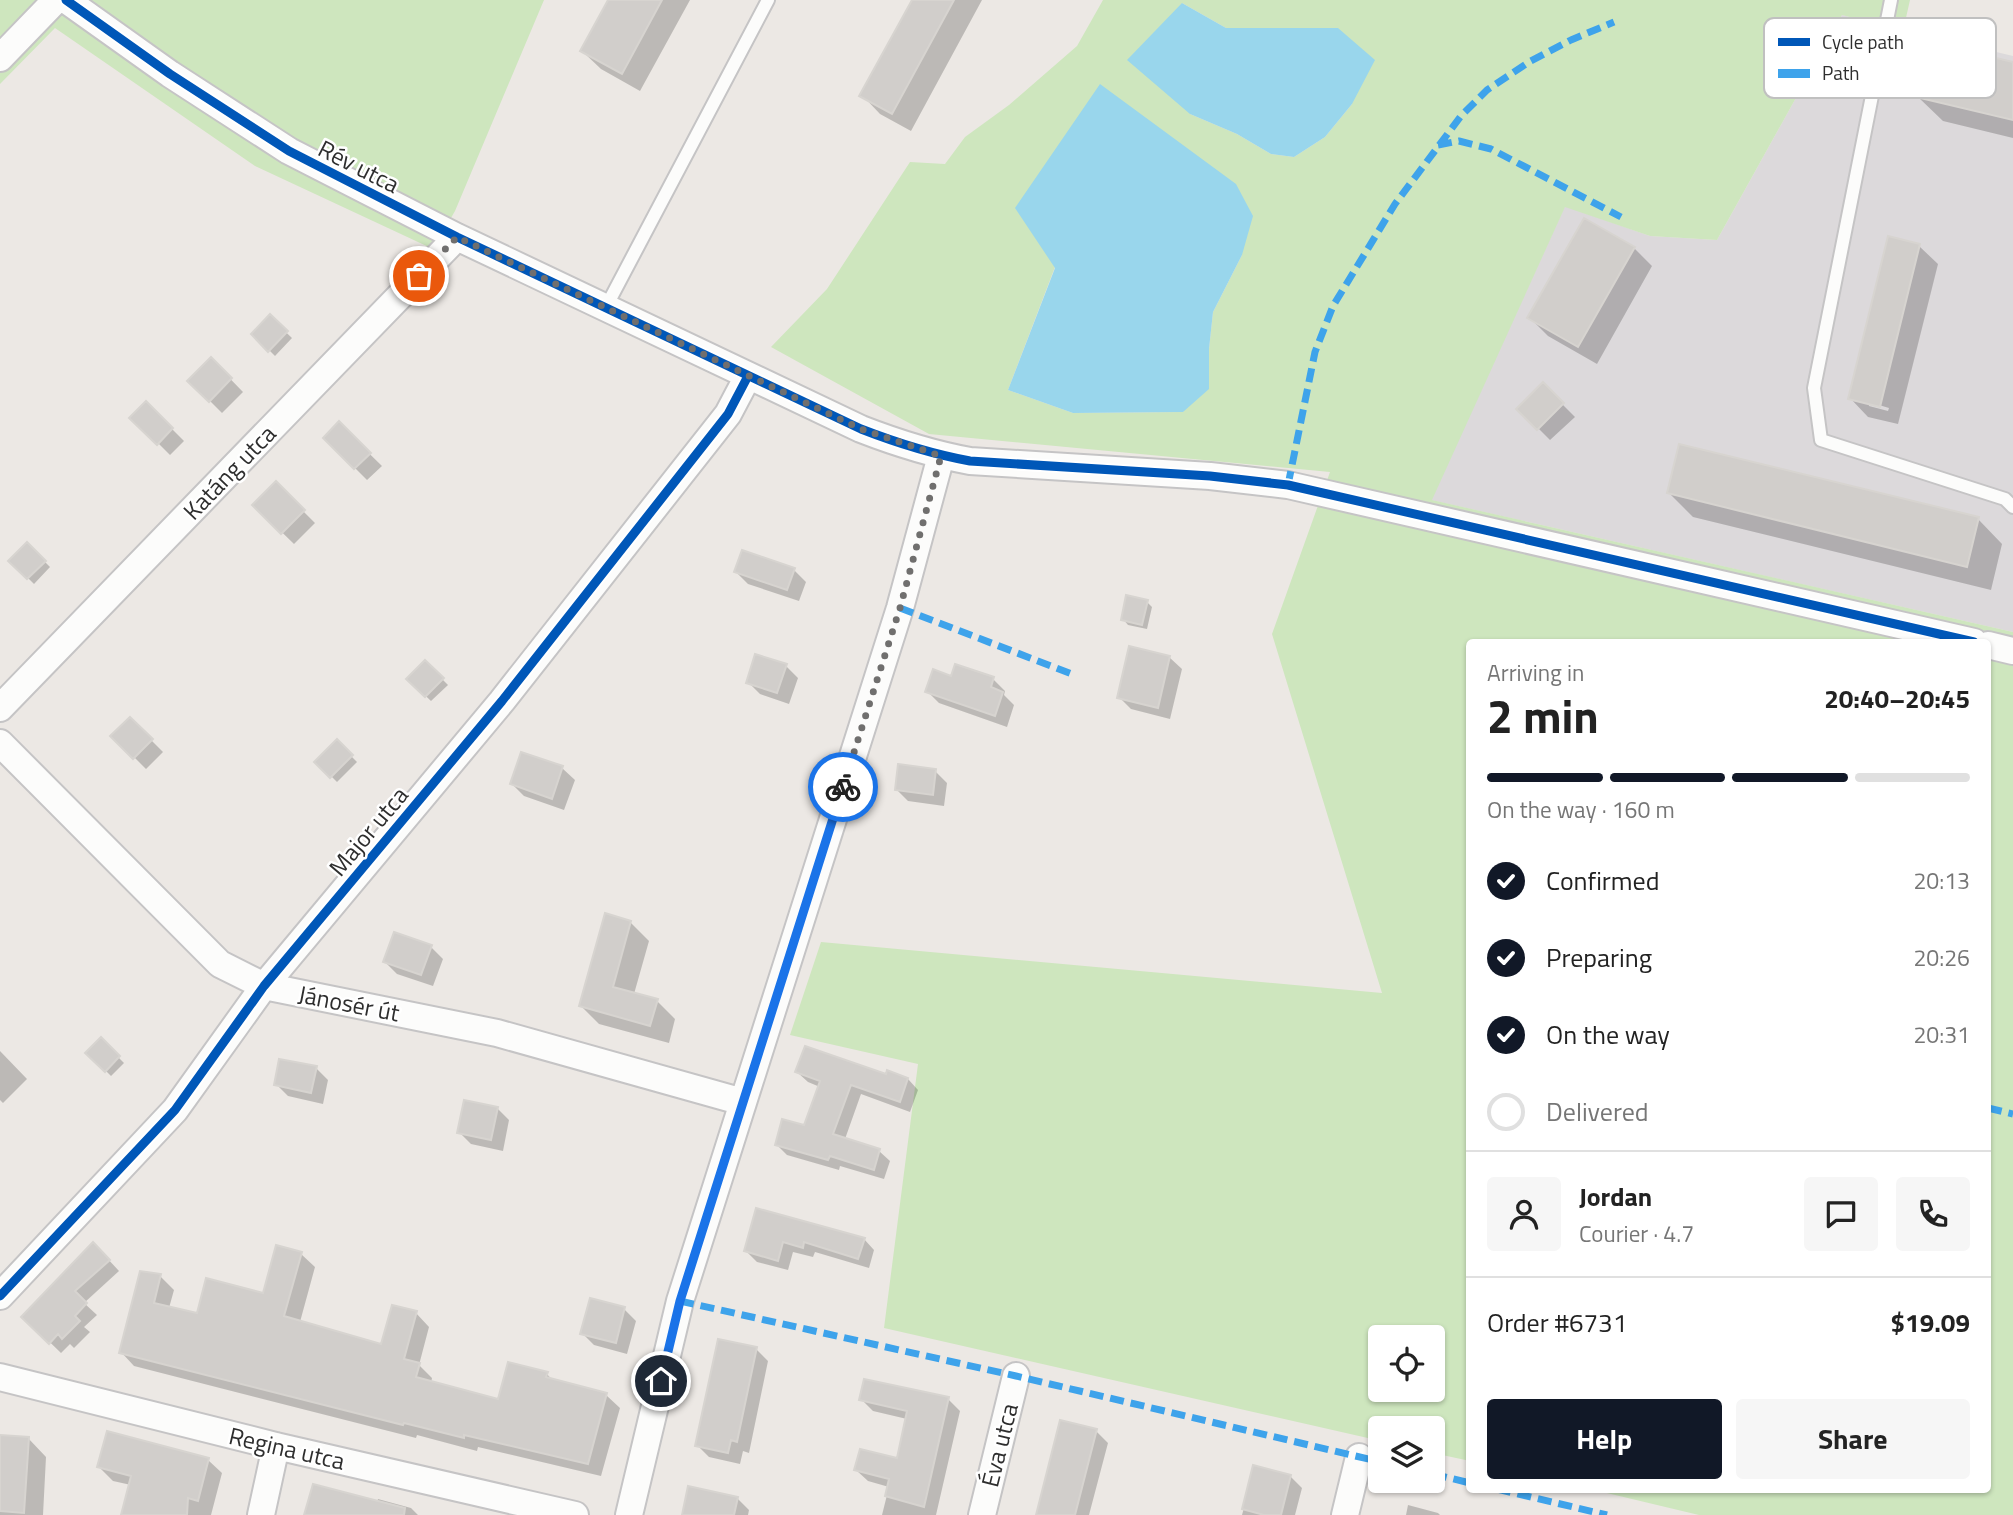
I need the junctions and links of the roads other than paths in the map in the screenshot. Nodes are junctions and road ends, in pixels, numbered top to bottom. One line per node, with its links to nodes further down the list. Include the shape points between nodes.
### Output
1 (55, 0): 6 (street)
2 (66, 0): 8 (street, Rév utca, via 289,152)
3 (768, 0): 9 (lane)
4 (1891, 0): 5 (lane)
5 (1887, 18)
6 (0, 58)
7 (1872, 98): 12 (lane, via 1814,388 1821,440 2005,499)
8 (457, 237): 9 (street, Rév utca); 16 (street, Katáng utca)
9 (606, 307): 10 (street, Rév utca)
10 (748, 376): 11 (street, Rév utca, via 861,429); 18 (street, Major utca, via 728,414 502,701)
11 (941, 456): 13 (street, Rév utca, via 1013,466 1210,476 1288,485); 19 (street, via 900,608)
12 (2013, 507)
13 (1961, 639)
14 (1991, 646): 15 (street)
15 (2013, 651)
16 (0, 708)
17 (0, 743): 18 (street, Jánosér út, via 220,964)
18 (264, 986): 19 (street, Jánosér út, via 497,1033); 20 (street, Major utca, via 174,1110)
19 (743, 1102): 27 (street, via 680,1301)
20 (0, 1296)
21 (1016, 1376): 28 (street, Éva utca)
22 (0, 1377): 23 (street, Regina utca)
23 (276, 1446): 25 (street); 26 (street, Regina utca)
24 (1359, 1457): 29 (street)
25 (261, 1515)
26 (575, 1515)
27 (629, 1515)
28 (982, 1515)
29 (1345, 1515)

